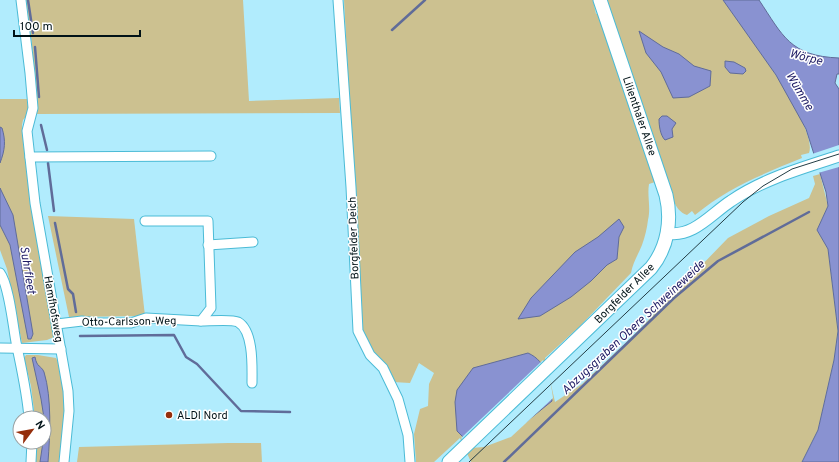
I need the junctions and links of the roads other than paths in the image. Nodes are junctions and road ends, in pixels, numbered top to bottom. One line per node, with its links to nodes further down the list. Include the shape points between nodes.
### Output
1 (21, 0): 6 (street, Hamfhofsweg, via 33,108 27,131)
2 (338, 0): 22 (street, Borgfelder Deich, via 358,331 370,355 383,368 398,399 408,435)
3 (602, 5): 8 (main road, Lilienthaler Allee, via 662,181 668,205)
4 (211, 156): 6 (street)
5 (839, 156): 8 (street, via 778,177 744,193 692,230 680,234)
6 (30, 157): 13 (street, Hamfhofsweg, via 35,203)
7 (144, 221): 10 (street, via 208,221)
8 (667, 233): 23 (main road, Borgfelder Allee, via 662,249 651,268)
9 (253, 242): 10 (street)
10 (208, 244): 12 (street, via 211,308)
11 (0, 273): 15 (street, via 6,289)
12 (201, 321): 13 (street, Otto-Carlsson-Weg, via 146,318 131,323 82,321); 17 (street, Otto-Carlsson-Weg, via 237,321 244,327 251,348)
13 (57, 324): 16 (street, Hamfhofsweg)
14 (0, 348): 15 (street)
15 (18, 348): 16 (street); 18 (street)
16 (61, 349): 21 (street, Hamfhofsweg, via 69,411)
17 (252, 383)
18 (28, 410)
19 (32, 450): 20 (street)
20 (31, 462)
21 (64, 462)
22 (410, 462)
23 (449, 462)

